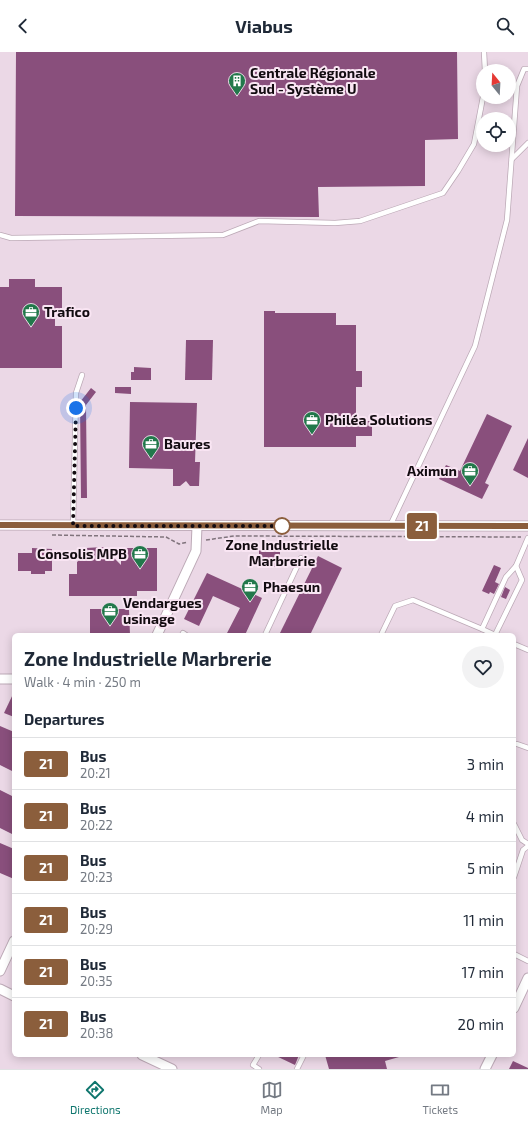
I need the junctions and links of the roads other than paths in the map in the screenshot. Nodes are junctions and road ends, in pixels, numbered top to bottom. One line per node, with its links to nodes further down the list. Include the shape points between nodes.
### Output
1 (484, 52): 2 (lane)
2 (485, 64)
3 (528, 69): 6 (lane, via 524,69 517,86)
4 (482, 104): 7 (lane, via 474,144 443,193 360,221 259,221 223,235 12,238)
5 (528, 143): 6 (lane)
6 (512, 159): 12 (lane, via 507,220 474,346)
7 (0, 235)
8 (82, 375): 10 (lane, via 76,393)
9 (0, 525): 10 (street)
10 (73, 526): 11 (street)
11 (197, 526): 12 (street); 18 (street, via 196,551)
12 (390, 526): 13 (street)
13 (528, 526)
14 (528, 538): 16 (lane)
15 (301, 558): 19 (lane)
16 (516, 566): 17 (lane, via 506,577); 22 (lane, via 522,580)
17 (482, 629): 20 (lane, via 413,600 395,606); 21 (lane)
18 (158, 633)
19 (266, 633)
20 (383, 633)
21 (491, 633)
22 (496, 633)
23 (516, 645): 24 (lane)
24 (528, 650)
25 (0, 679): 26 (street)
26 (12, 679)
27 (517, 744): 28 (lane)
28 (528, 748)
29 (516, 828): 30 (lane, via 522,840)
30 (528, 845): 31 (lane, via 523,850)
31 (516, 871)
32 (12, 945): 35 (street)
33 (516, 955): 34 (lane)
34 (528, 961)
35 (0, 971)
36 (528, 978): 39 (street)
37 (0, 989): 38 (street)
38 (12, 995)
39 (516, 1004)
40 (146, 1057): 44 (street)
41 (258, 1057): 45 (lane, via 253,1065)
42 (303, 1057): 46 (lane)
43 (491, 1057): 47 (street)
44 (172, 1069)
45 (259, 1069)
46 (297, 1069)
47 (485, 1069)

